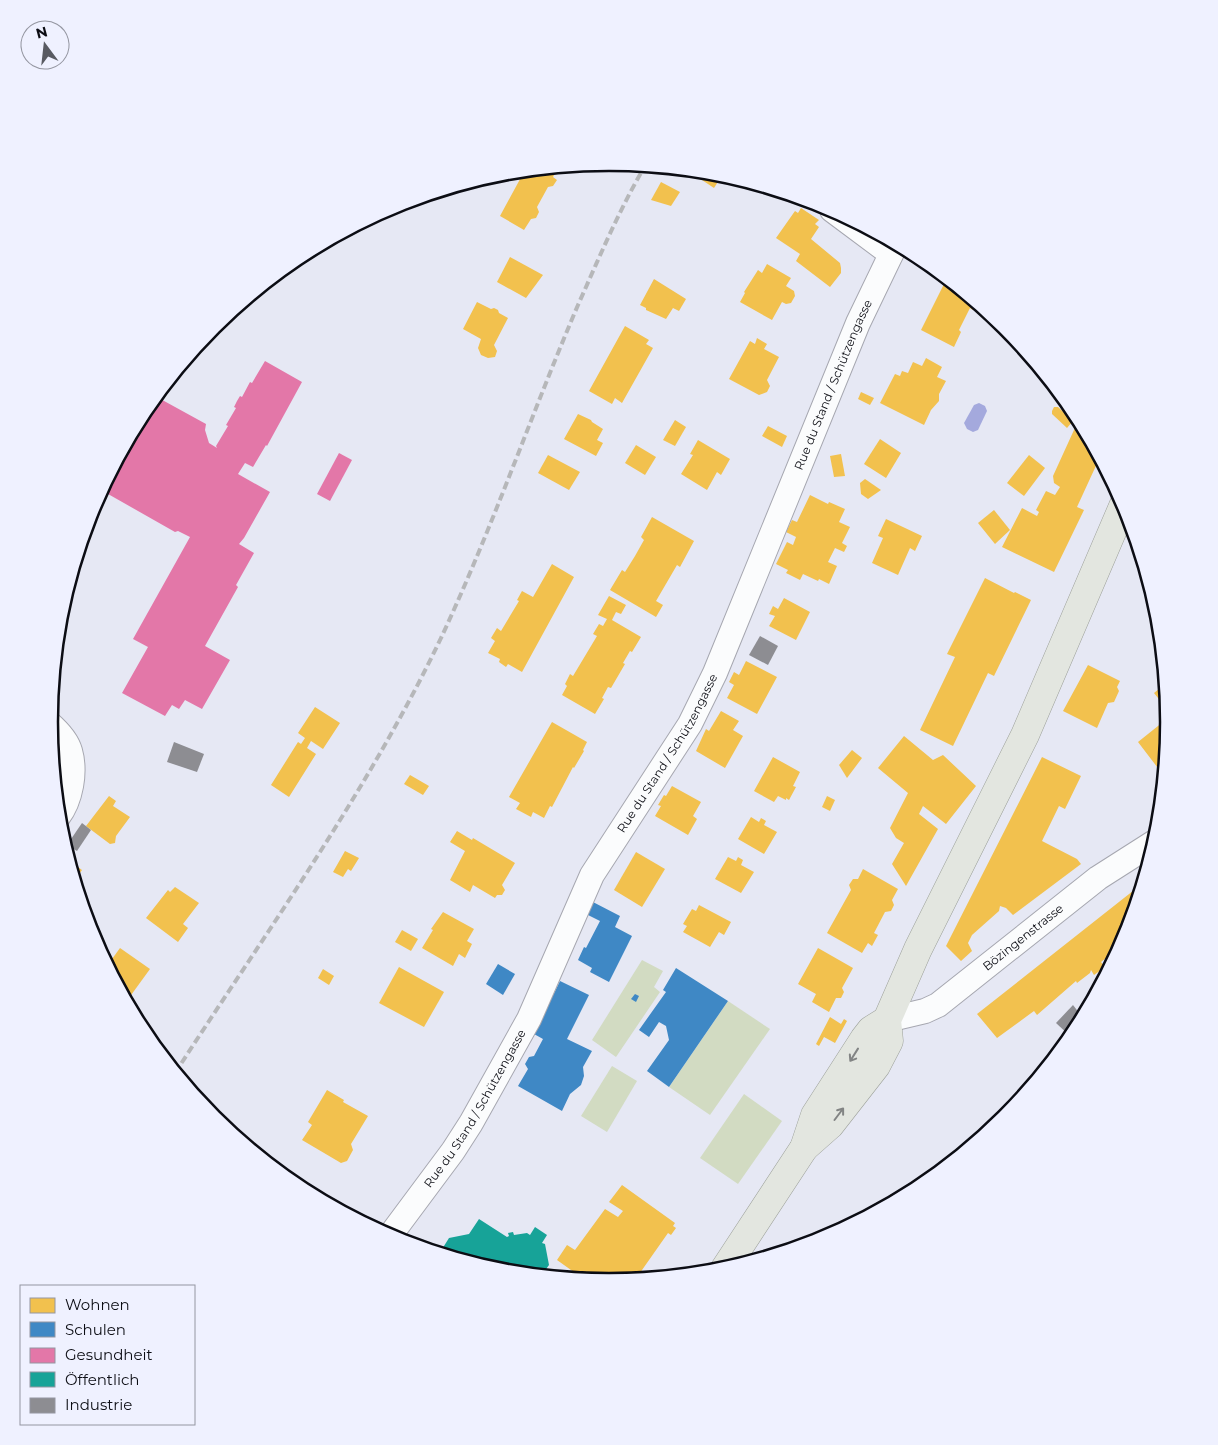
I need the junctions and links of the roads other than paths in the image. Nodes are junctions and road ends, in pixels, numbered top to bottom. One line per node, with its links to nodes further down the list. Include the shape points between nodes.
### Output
1 (893, 249): 7 (street, Rue du Stand / Schützengasse, via 858,323 715,673 690,724 592,875 529,1019 471,1124)
2 (1120, 514): 6 (main road, via 1025,735 918,948)
3 (58, 731): 4 (street, via 70,750 72,761 69,795)
4 (64, 805)
5 (1146, 847): 6 (street, Bözingenstrasse, via 1098,878 938,1005)
6 (887, 1020): 8 (main road, via 864,1039 815,1115 804,1148)
7 (394, 1230)
8 (731, 1260)

